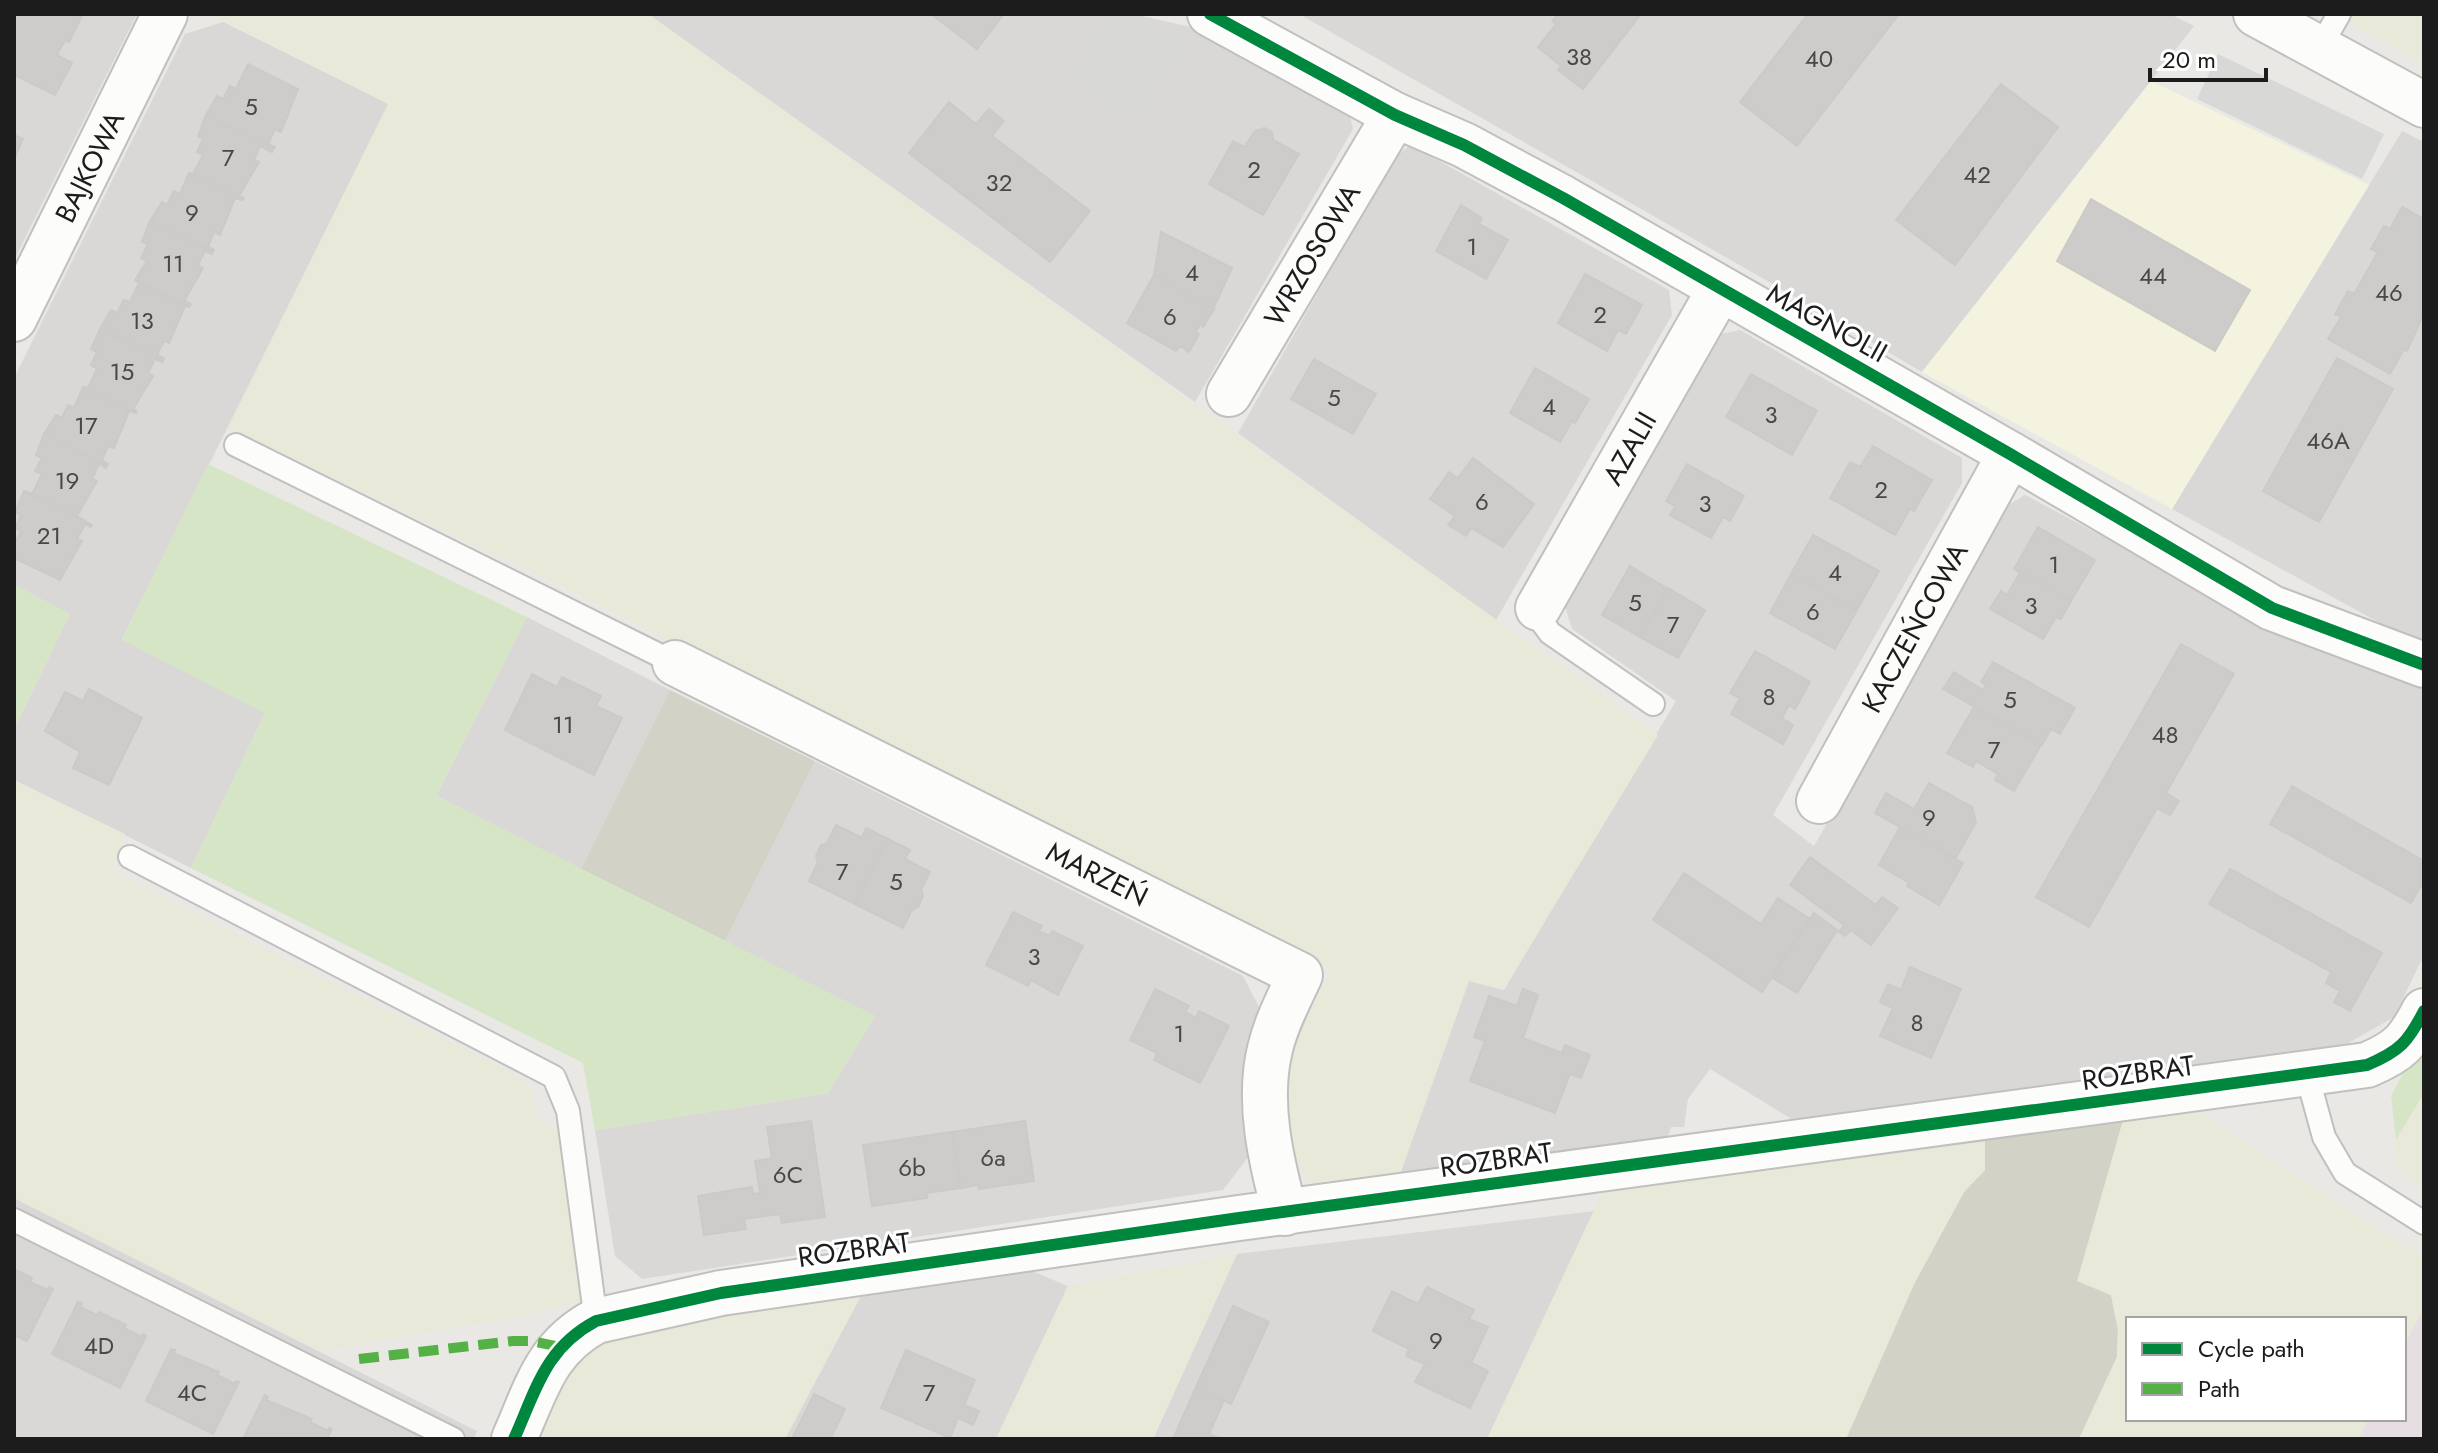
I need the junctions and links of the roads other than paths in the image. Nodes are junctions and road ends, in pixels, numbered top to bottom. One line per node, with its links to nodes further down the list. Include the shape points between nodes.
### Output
1 (165, 14): 8 (street, BAJKOWA)
2 (1210, 14): 6 (street, MAGNOLII)
3 (2256, 14): 4 (street)
4 (2329, 32): 5 (street)
5 (2424, 105)
6 (1395, 115): 7 (street, MAGNOLII, via 1476,151); 9 (street, WRZOSOWA)
7 (1720, 289): 11 (street, MAGNOLII); 12 (street, AZALII)
8 (14, 319)
9 (1229, 394)
10 (236, 445): 13 (lane)
11 (2010, 454): 14 (street, MAGNOLII, via 2272,608); 16 (street, KACZEŃCOWA)
12 (1538, 608): 15 (lane, via 1550,633)
13 (675, 663): 20 (street, MARZEŃ, via 1300,975 1278,1024 1265,1073 1268,1127)
14 (2424, 665)
15 (1653, 704)
16 (1819, 801)
17 (130, 857): 23 (lane, via 554,1077 568,1111)
18 (2424, 1011): 19 (street, ROZBRAT, via 2394,1053 2367,1065)
19 (2307, 1075): 20 (street, ROZBRAT); 22 (lane, via 2324,1137 2345,1173)
20 (1285, 1213): 23 (street, ROZBRAT, via 721,1293)
21 (14, 1220): 24 (lane)
22 (2424, 1223)
23 (596, 1321): 25 (street, ROZBRAT, via 560,1347 538,1381)
24 (453, 1439)
25 (514, 1439)

